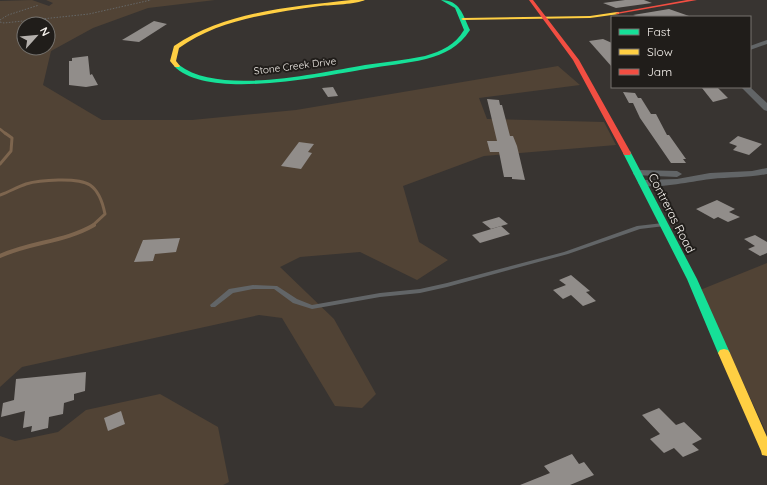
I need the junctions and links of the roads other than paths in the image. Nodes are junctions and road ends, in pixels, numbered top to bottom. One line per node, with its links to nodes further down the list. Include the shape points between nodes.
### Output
1 (362, 0): 6 (street, Stone Creek Drive, via 274,12 202,32 176,46 172,54 173,60 176,66 183,70 213,80 249,82 290,79 434,55 458,44 463,38 467,30)
2 (443, 0): 6 (street, via 457,7)
3 (531, 0): 5 (street, Contreras Road)
4 (694, 0): 5 (street, via 609,15)
5 (546, 18): 6 (street); 12 (street, Contreras Road, via 576,60)
6 (463, 19)
7 (767, 42): 8 (street)
8 (751, 48)
9 (746, 88): 10 (street)
10 (767, 108)
11 (767, 171): 12 (street, via 677,182)
12 (641, 178): 13 (street, Contreras Road)
13 (663, 225): 14 (lane, via 639,227 566,253 420,291 312,307 295,301 275,287 253,287 231,292); 15 (street, Contreras Road, via 692,279)
14 (213, 305)
15 (767, 450)

